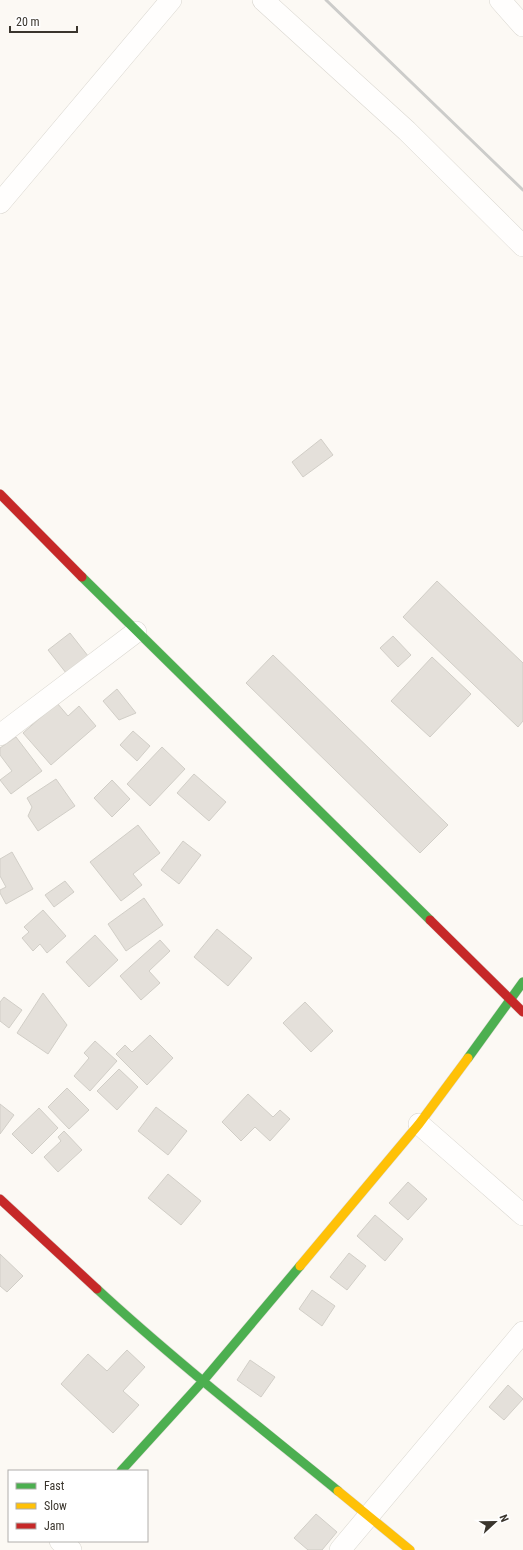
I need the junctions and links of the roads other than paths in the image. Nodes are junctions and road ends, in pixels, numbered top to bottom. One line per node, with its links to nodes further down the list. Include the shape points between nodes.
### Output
1 (171, 0): 5 (street)
2 (264, 0): 6 (street, via 407,131)
3 (500, 0): 4 (street)
4 (523, 26)
5 (0, 203)
6 (523, 246)
7 (0, 494): 8 (street)
8 (136, 632): 9 (street); 11 (street)
9 (0, 735)
10 (523, 982): 11 (street)
11 (510, 1000): 12 (street); 13 (street)
12 (523, 1012)
13 (419, 1124): 15 (street); 17 (street)
14 (0, 1199): 17 (street, via 133,1322)
15 (523, 1215)
16 (523, 1332): 19 (street)
17 (203, 1382): 18 (street); 19 (street)
18 (122, 1470)
19 (369, 1517): 24 (street); 25 (street)
20 (58, 1542): 22 (street)
21 (60, 1542): 23 (street)
22 (50, 1550)
23 (71, 1550)
24 (340, 1550)
25 (410, 1550)

